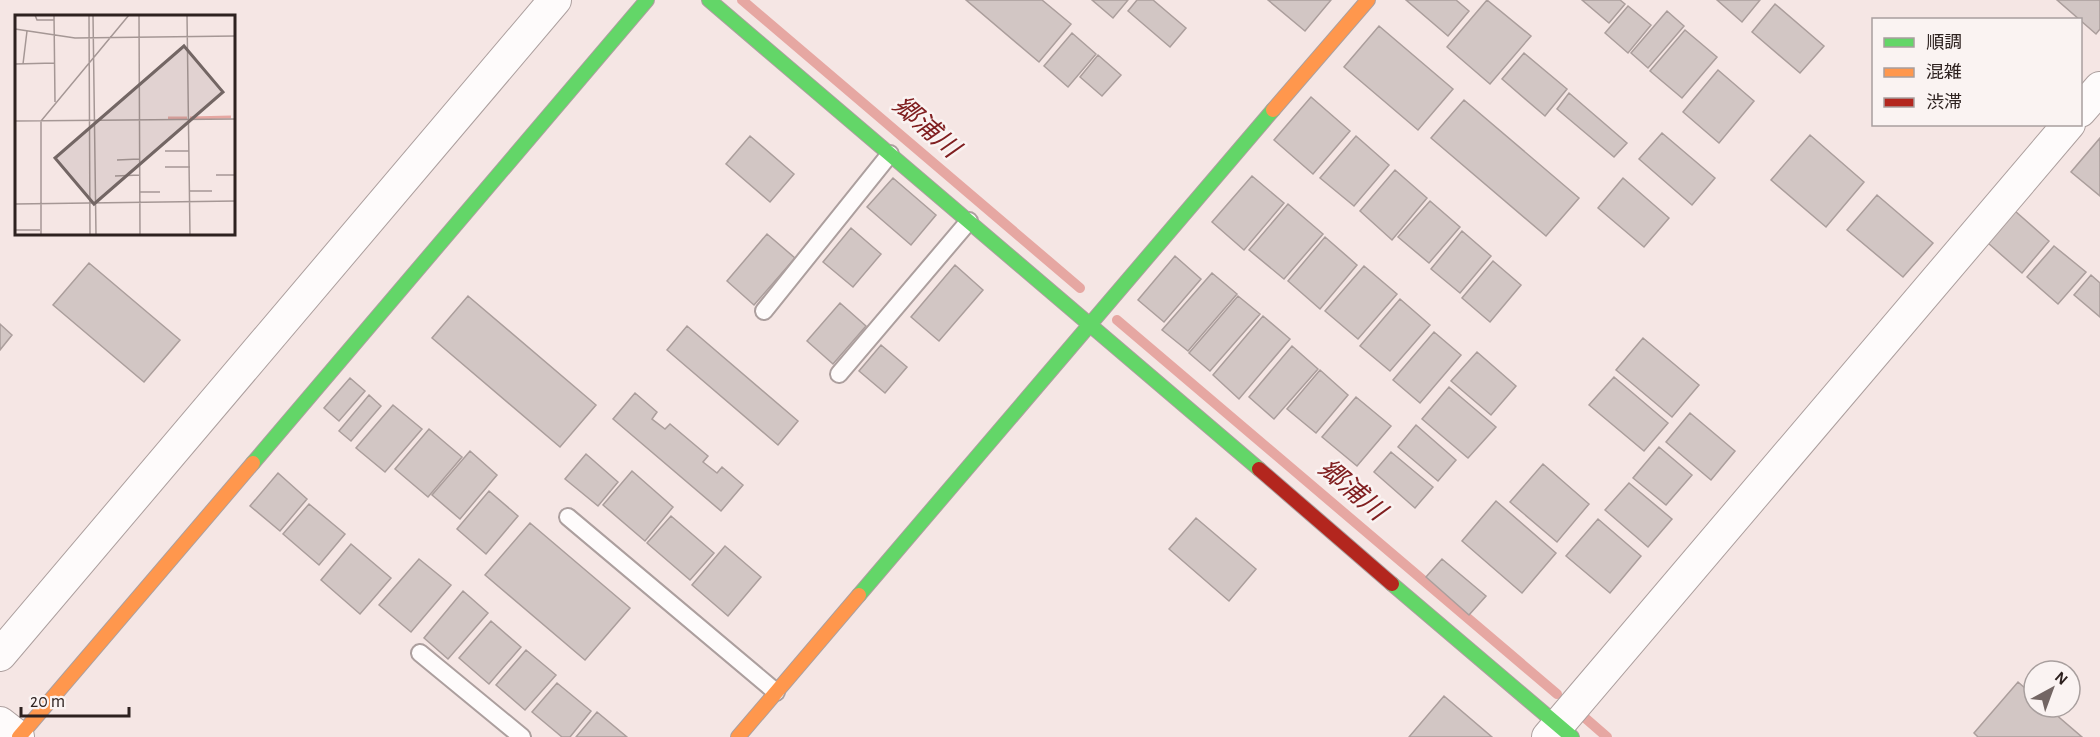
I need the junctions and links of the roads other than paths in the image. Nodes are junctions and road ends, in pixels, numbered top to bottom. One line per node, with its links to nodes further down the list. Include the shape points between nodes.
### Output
1 (555, 0): 15 (street)
2 (647, 0): 19 (street)
3 (709, 0): 8 (street)
4 (1368, 0): 11 (street)
5 (2100, 88): 6 (street)
6 (2082, 109)
7 (2067, 126): 18 (street)
8 (890, 154): 9 (street); 10 (lane)
9 (969, 221): 11 (street); 12 (lane)
10 (764, 311)
11 (1089, 322): 16 (street); 18 (street)
12 (839, 374)
13 (567, 517): 16 (lane)
14 (420, 653): 20 (lane)
15 (0, 655)
16 (776, 692): 21 (street)
17 (0, 723): 19 (street)
18 (1559, 733)
19 (18, 737)
20 (522, 737)
21 (738, 737)

